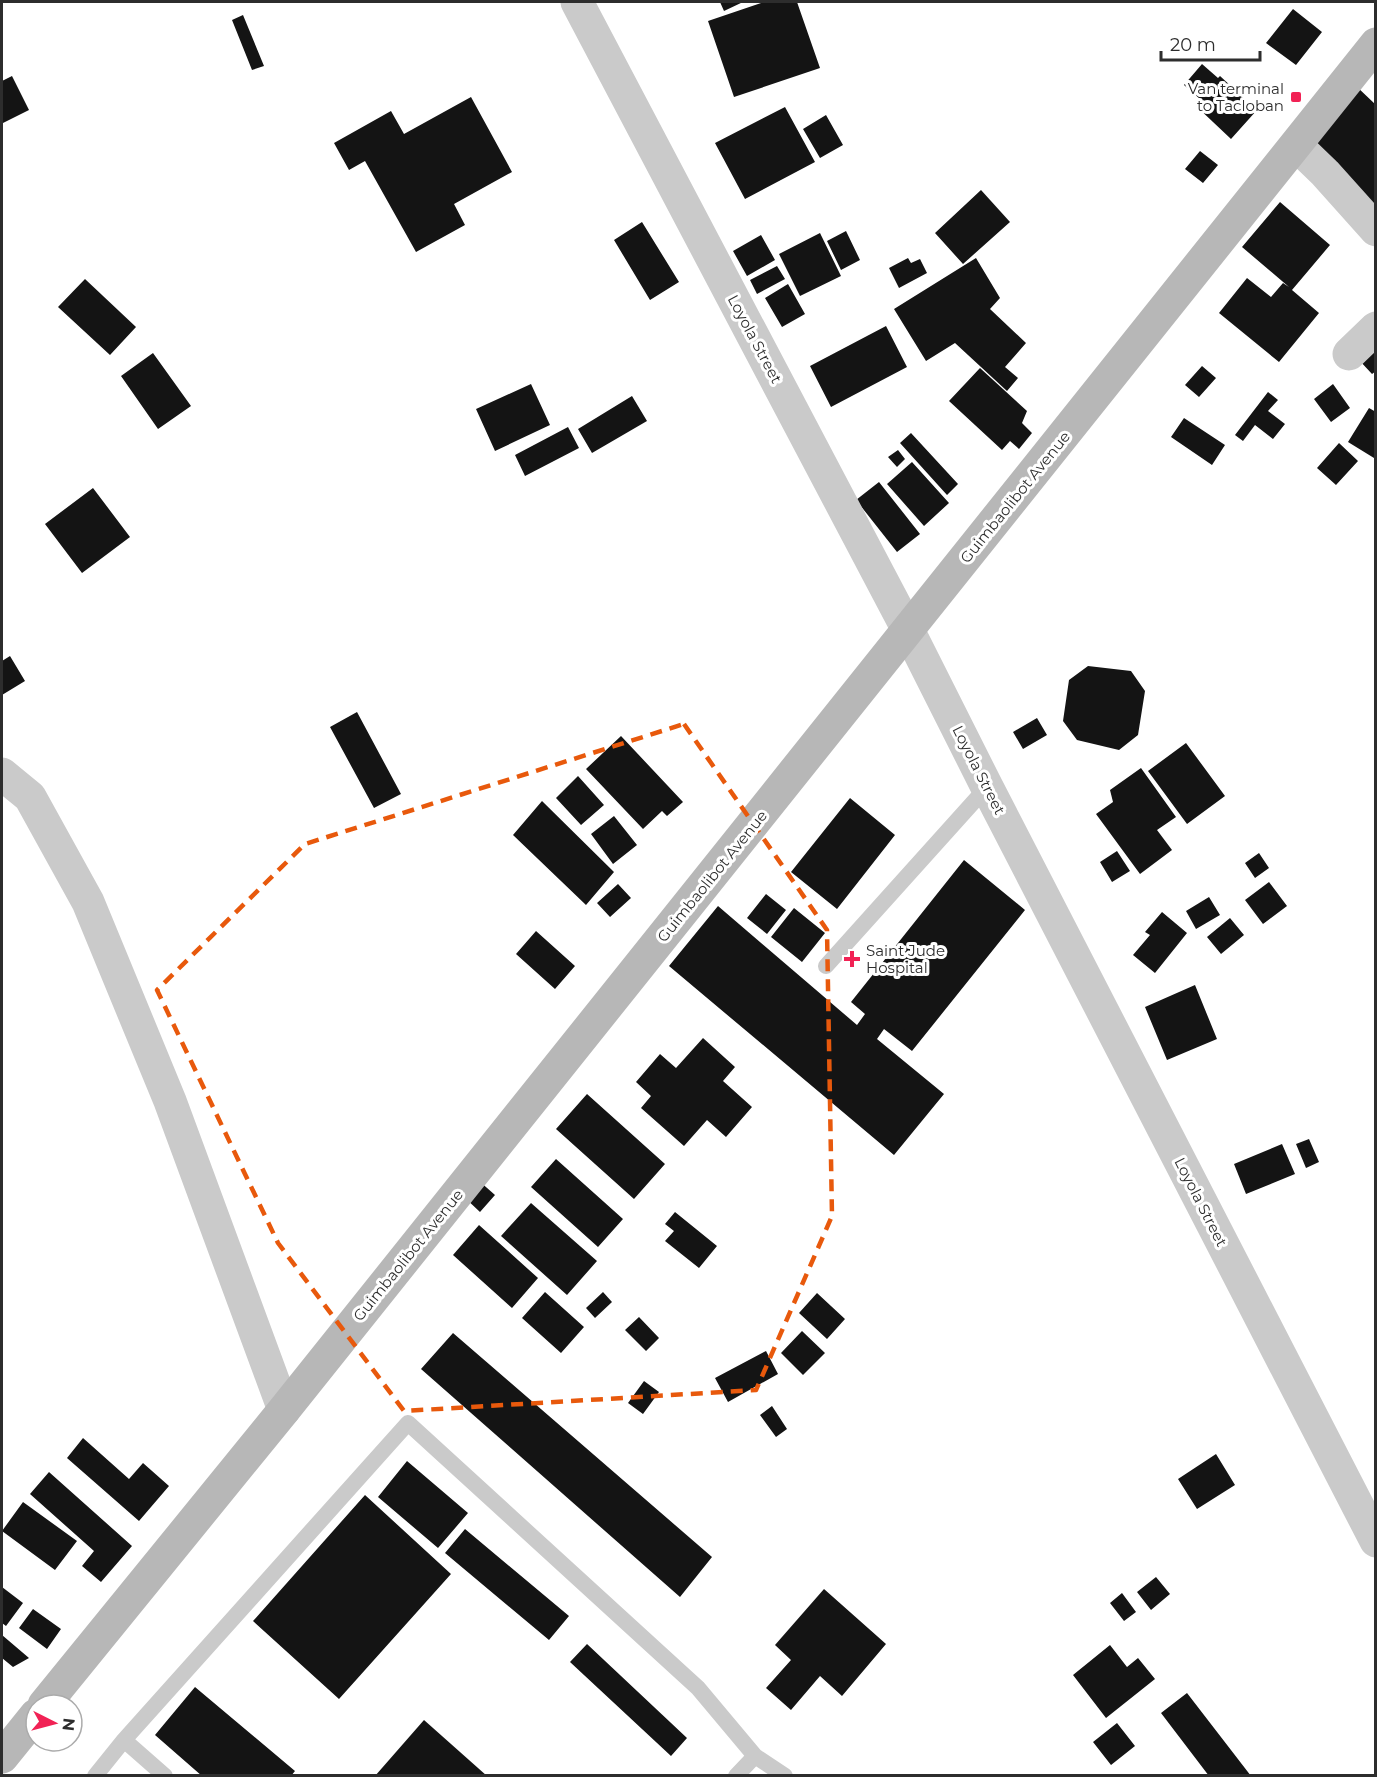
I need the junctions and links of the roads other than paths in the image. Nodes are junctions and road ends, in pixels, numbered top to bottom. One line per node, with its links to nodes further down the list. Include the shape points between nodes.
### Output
1 (577, 2): 7 (street, Loyola Street)
2 (1376, 44): 3 (main road, Guimbaolibot Avenue)
3 (1296, 145): 4 (street); 7 (main road, Guimbaolibot Avenue)
4 (1376, 230)
5 (1376, 328): 6 (street)
6 (1349, 354)
7 (908, 630): 9 (street, Loyola Street); 11 (main road, Guimbaolibot Avenue)
8 (2, 774): 11 (street, via 30,797 88,902 170,1101)
9 (987, 787): 10 (lane); 12 (street, Loyola Street)
10 (826, 966)
11 (284, 1410): 13 (main road, Guimbaolibot Avenue)
12 (1376, 1541)
13 (54, 1693)
14 (24, 1730): 17 (main road)
15 (124, 1740): 16 (lane, via 408,1423 698,1688); 18 (lane); 19 (lane)
16 (755, 1756): 20 (lane); 21 (lane)
17 (2, 1757)
18 (95, 1776)
19 (165, 1776)
20 (736, 1776)
21 (785, 1776)

